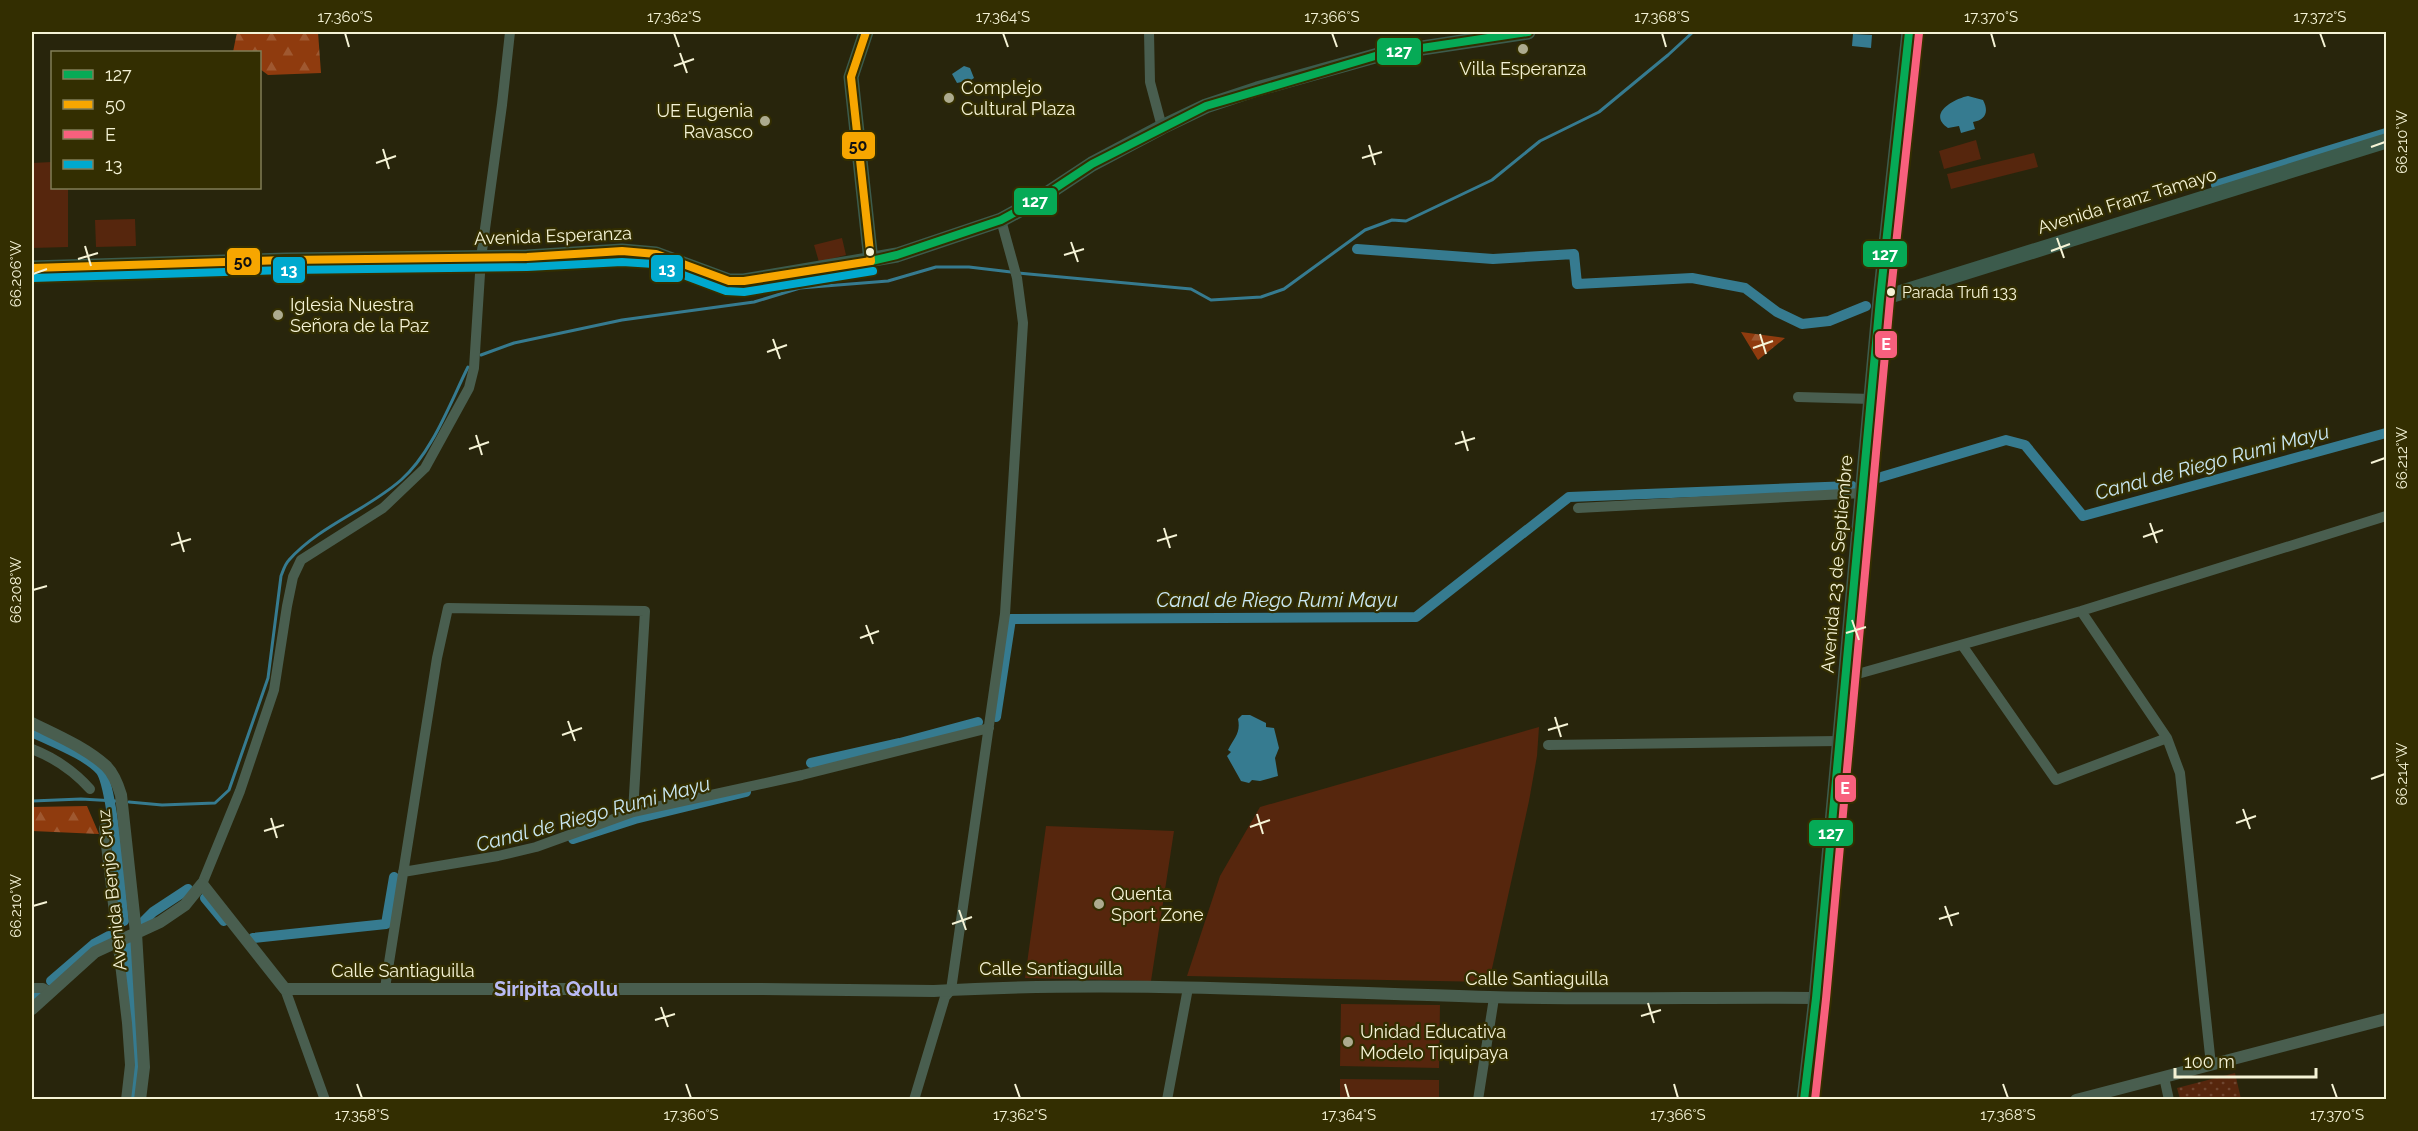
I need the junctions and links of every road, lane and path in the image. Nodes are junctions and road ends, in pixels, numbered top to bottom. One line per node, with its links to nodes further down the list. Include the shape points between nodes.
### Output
1 (510, 32): 9 (street)
2 (866, 32): 10 (main road, via 851,77)
3 (1149, 32): 6 (street, via 1150,82)
4 (1528, 32): 6 (main road, Avenida Esperanza, via 1382,54 1206,106)
5 (1909, 32): 12 (main road, Avenida 23 de Septiembre)
6 (1162, 126): 8 (main road, Avenida Esperanza)
7 (2386, 141): 12 (main road, Avenida Franz Tamayo)
8 (1001, 220): 10 (main road, Avenida Esperanza); 22 (street, via 1016,275 1023,323 1005,614)
9 (481, 258): 10 (main road, Avenida Esperanza, via 622,251 656,254 729,281); 11 (main road, Avenida Esperanza); 33 (street, via 474,367 469,388 425,468 383,507 301,560 293,577 274,690 240,791)
10 (871, 261)
11 (32, 268)
12 (1880, 299): 14 (main road, Avenida 23 de Septiembre)
13 (1798, 398): 14 (street)
14 (1872, 399): 15 (main road, Avenida 23 de Septiembre)
15 (1863, 493): 16 (street); 20 (main road, Avenida 23 de Septiembre)
16 (1578, 508)
17 (2386, 516): 18 (street)
18 (2081, 611): 19 (street); 24 (street)
19 (1962, 645): 20 (street); 24 (street, via 2056,780)
20 (1847, 677): 25 (main road, Avenida 23 de Septiembre)
21 (32, 723): 23 (street, Avenida Benjo Cruz)
22 (988, 728): 30 (street); 40 (street)
23 (57, 737): 28 (street); 34 (street, Avenida Benjo Cruz, via 107,767 116,780 121,795)
24 (2167, 738): 46 (street, via 2180,773)
25 (1839, 741): 26 (street); 43 (main road, Avenida 23 de Septiembre)
26 (1548, 745)
27 (32, 749): 28 (street, Avenida Benjo Cruz)
28 (50, 754): 29 (street, Avenida Benjo Cruz)
29 (90, 789)
30 (633, 812): 32 (street, via 536,847); 32 (street, via 645,611 448,608)
31 (105, 828): 35 (street, Avenida Benjo Cruz)
32 (403, 872): 37 (street)
33 (202, 884): 34 (street, via 185,905); 39 (street)
34 (136, 933): 35 (street); 49 (street, Avenida Benjo Cruz, via 144,1067)
35 (118, 941): 41 (street, via 96,952); 48 (street, Avenida Benjo Cruz, via 130,1065)
36 (32, 988): 41 (street)
37 (385, 988): 39 (street, Calle Santiaguilla); 40 (street, Calle Santiaguilla)
38 (1188, 988): 40 (street, Calle Santiaguilla); 42 (street, Calle Santiaguilla); 52 (street)
39 (285, 989): 50 (street)
40 (951, 990): 51 (street, via 945,997)
41 (50, 992): 44 (street)
42 (1494, 998): 43 (street, Calle Santiaguilla); 53 (street)
43 (1816, 998): 54 (main road, Avenida 23 de Septiembre)
44 (32, 1009)
45 (2386, 1019): 46 (street)
46 (2211, 1065): 47 (street)
47 (2164, 1077): 55 (street); 56 (street)
48 (126, 1100)
49 (140, 1100)
50 (325, 1100)
51 (914, 1100)
52 (1167, 1100)
53 (1478, 1100)
54 (1804, 1100)
55 (2076, 1100)
56 (2169, 1100)

